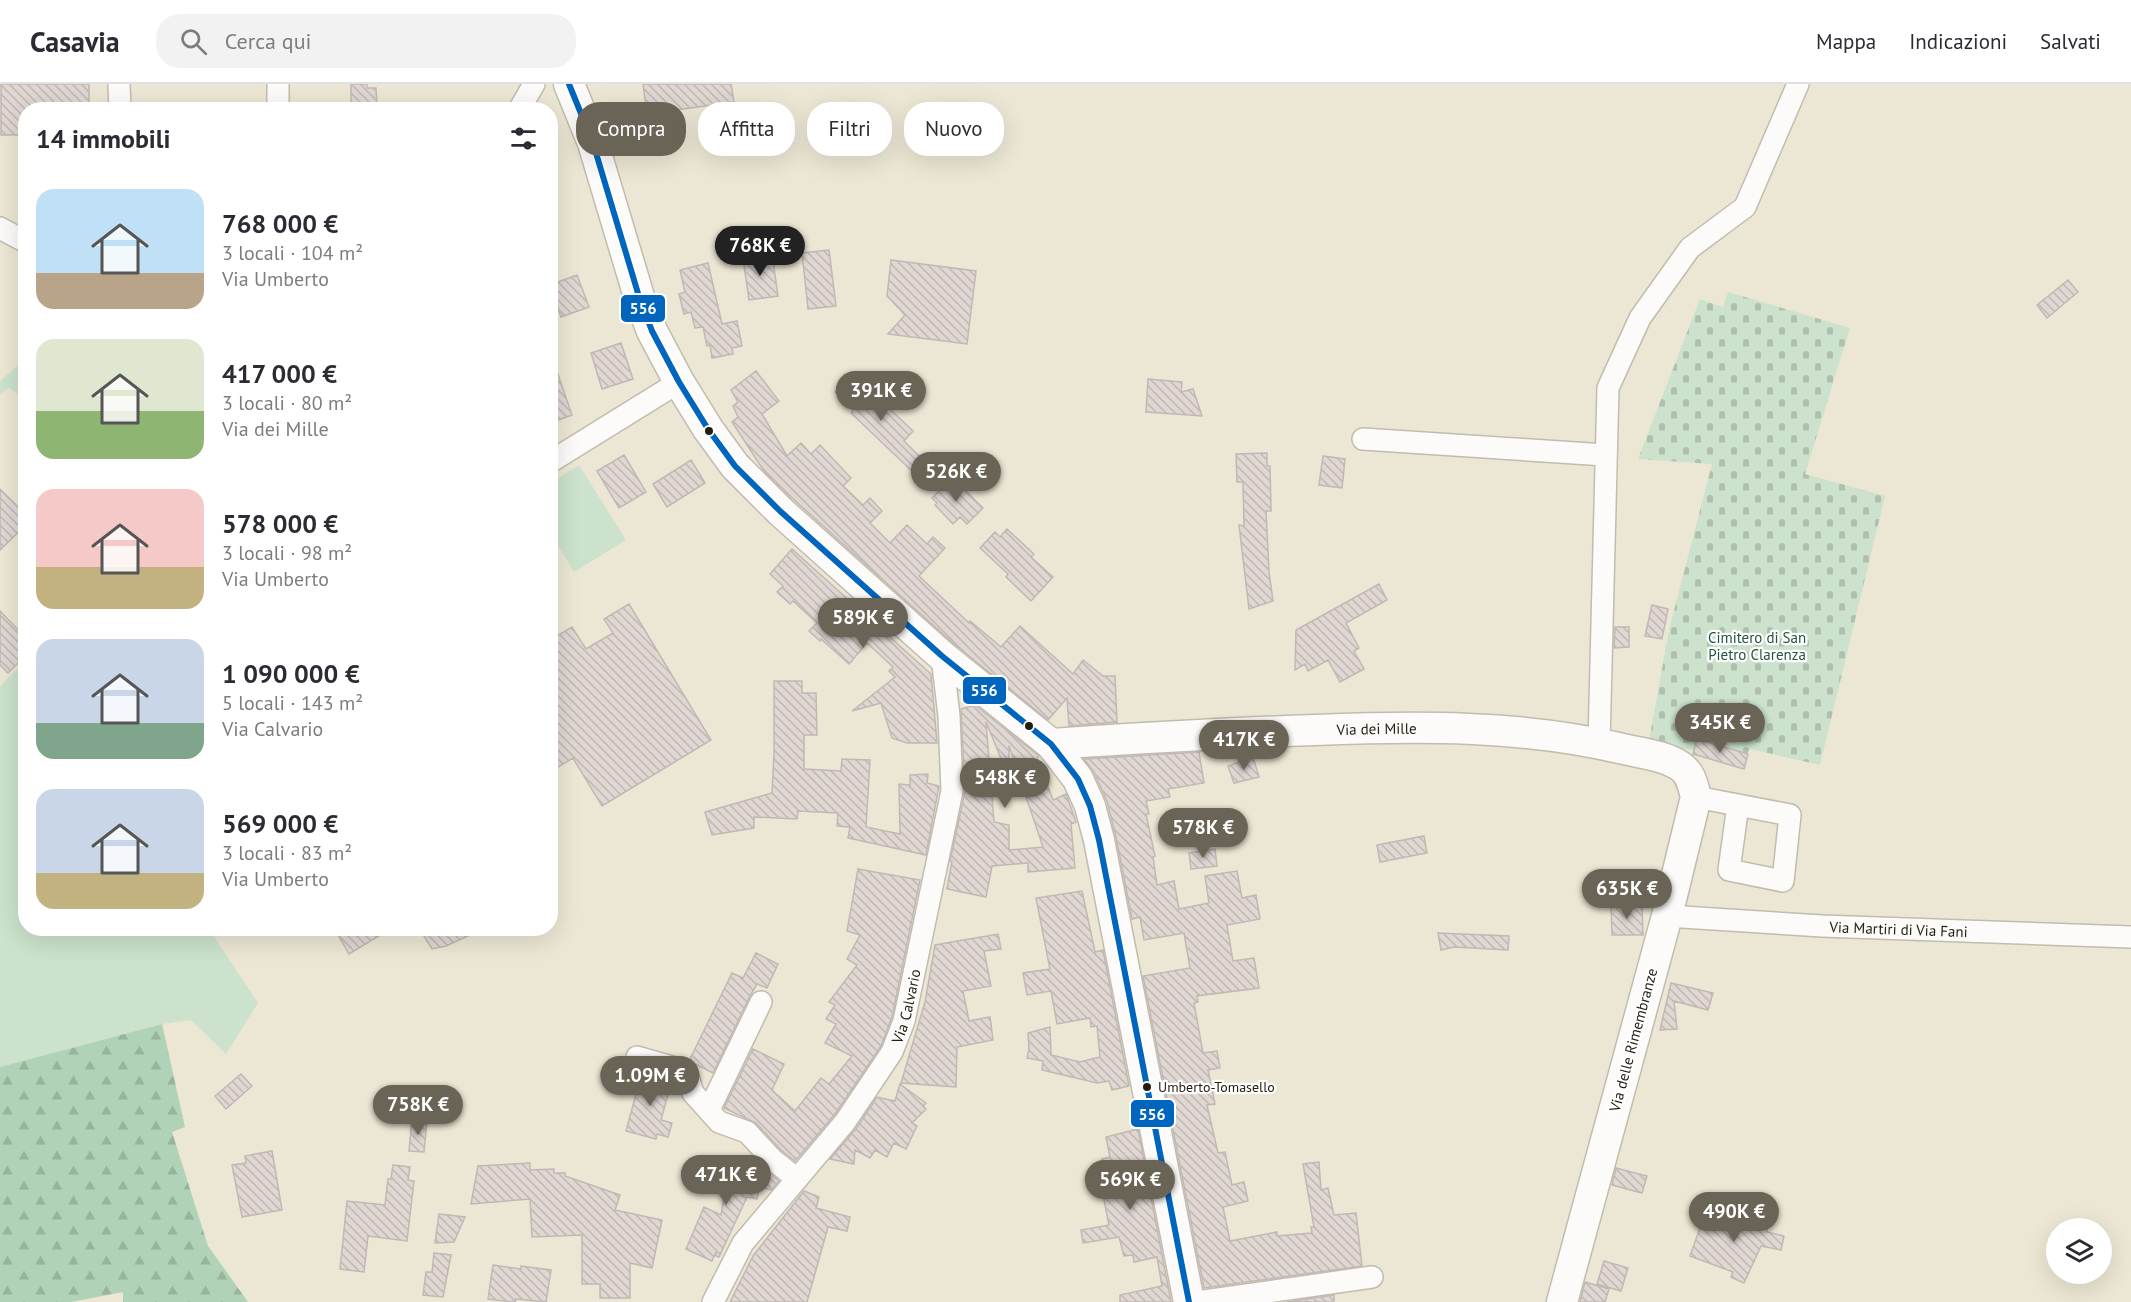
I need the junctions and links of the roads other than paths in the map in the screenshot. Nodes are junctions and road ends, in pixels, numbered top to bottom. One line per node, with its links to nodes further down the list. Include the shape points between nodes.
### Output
1 (119, 84): 6 (street)
2 (278, 84): 7 (street)
3 (534, 84): 8 (street)
4 (569, 84): 11 (main road, via 594,143 640,300)
5 (1798, 84): 13 (street, via 1745,207 1690,248 1640,318 1608,388)
6 (120, 102)
7 (278, 102)
8 (524, 102)
9 (0, 228): 10 (street)
10 (18, 238)
11 (679, 382): 14 (street); 15 (main road, via 735,466)
12 (1363, 440): 13 (street)
13 (1605, 455): 19 (street)
14 (558, 457)
15 (942, 656): 16 (main road); 17 (street, Via Calvario)
16 (981, 688): 17 (street, via 964,694); 18 (main road)
17 (948, 716): 27 (street, Via Calvario, via 952,791 904,1022 892,1052 845,1122)
18 (1051, 744): 19 (main road, Via dei Mille, via 1192,735 1443,728 1519,731); 30 (main road, via 1078,779 1099,840)
19 (1599, 744): 20 (main road, Via dei Mille, via 1669,760 1682,767)
20 (1693, 788): 21 (street); 22 (main road, Via delle Rimembranze)
21 (1738, 805)
22 (1667, 916): 23 (street, Via Martiri di Via Fani); 32 (main road, Via delle Rimembranze)
23 (2131, 937)
24 (761, 1002): 26 (street)
25 (637, 1057): 26 (street, via 686,1071 693,1093)
26 (709, 1110): 27 (street, via 719,1122 747,1132)
27 (797, 1179): 29 (street, Via Calvario, via 743,1243)
28 (1372, 1277): 31 (street)
29 (713, 1302)
30 (1190, 1302)
31 (1197, 1302)
32 (1562, 1302)

